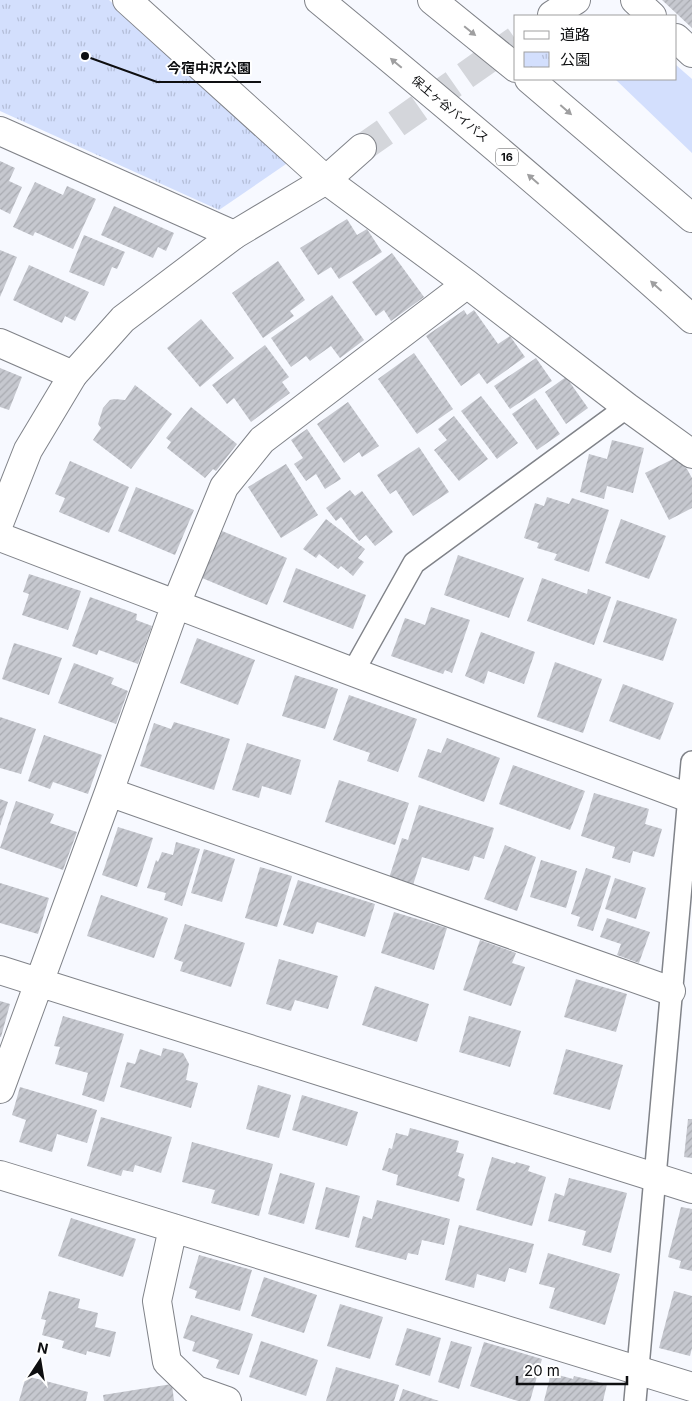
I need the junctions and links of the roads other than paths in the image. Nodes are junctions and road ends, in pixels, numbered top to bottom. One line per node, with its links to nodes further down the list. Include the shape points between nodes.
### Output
1 (126, 0): 14 (main road)
2 (319, 0): 18 (main road, 保土ヶ谷バイパス / 16, one-way to 2, via 454,111)
3 (432, 0): 10 (main road, one-way to 10)
4 (576, 0): 6 (main road)
5 (635, 0): 7 (main road)
6 (552, 15)
7 (651, 15)
8 (677, 39): 9 (main road)
9 (692, 53)
10 (514, 66)
11 (530, 80): 15 (main road, one-way to 15)
12 (0, 131): 16 (main road)
13 (362, 148): 14 (main road)
14 (326, 180): 16 (main road); 17 (main road)
15 (692, 218)
16 (234, 235): 20 (main road, via 123,320)
17 (467, 284): 21 (main road); 25 (main road, via 262,440 224,487)
18 (692, 319)
19 (0, 343): 20 (main road)
20 (73, 375): 23 (main road, via 28,450)
21 (627, 406): 22 (main road); 26 (lane, via 414,563)
22 (692, 454)
23 (0, 520)
24 (0, 536): 25 (main road)
25 (176, 604): 26 (main road); 28 (main road)
26 (353, 672): 29 (main road)
27 (692, 762): 29 (lane)
28 (109, 792): 31 (main road); 32 (main road)
29 (690, 798): 32 (lane)
30 (0, 970): 31 (main road)
31 (39, 983): 33 (main road); 35 (main road)
32 (671, 991): 35 (lane)
33 (0, 1090)
34 (0, 1175): 37 (main road)
35 (655, 1176): 36 (main road); 38 (lane)
36 (692, 1189)
37 (173, 1228): 38 (main road); 40 (main road, via 157,1302 167,1362 196,1390)
38 (637, 1370): 39 (main road); 41 (lane)
39 (692, 1387)
40 (227, 1401)
41 (635, 1401)

